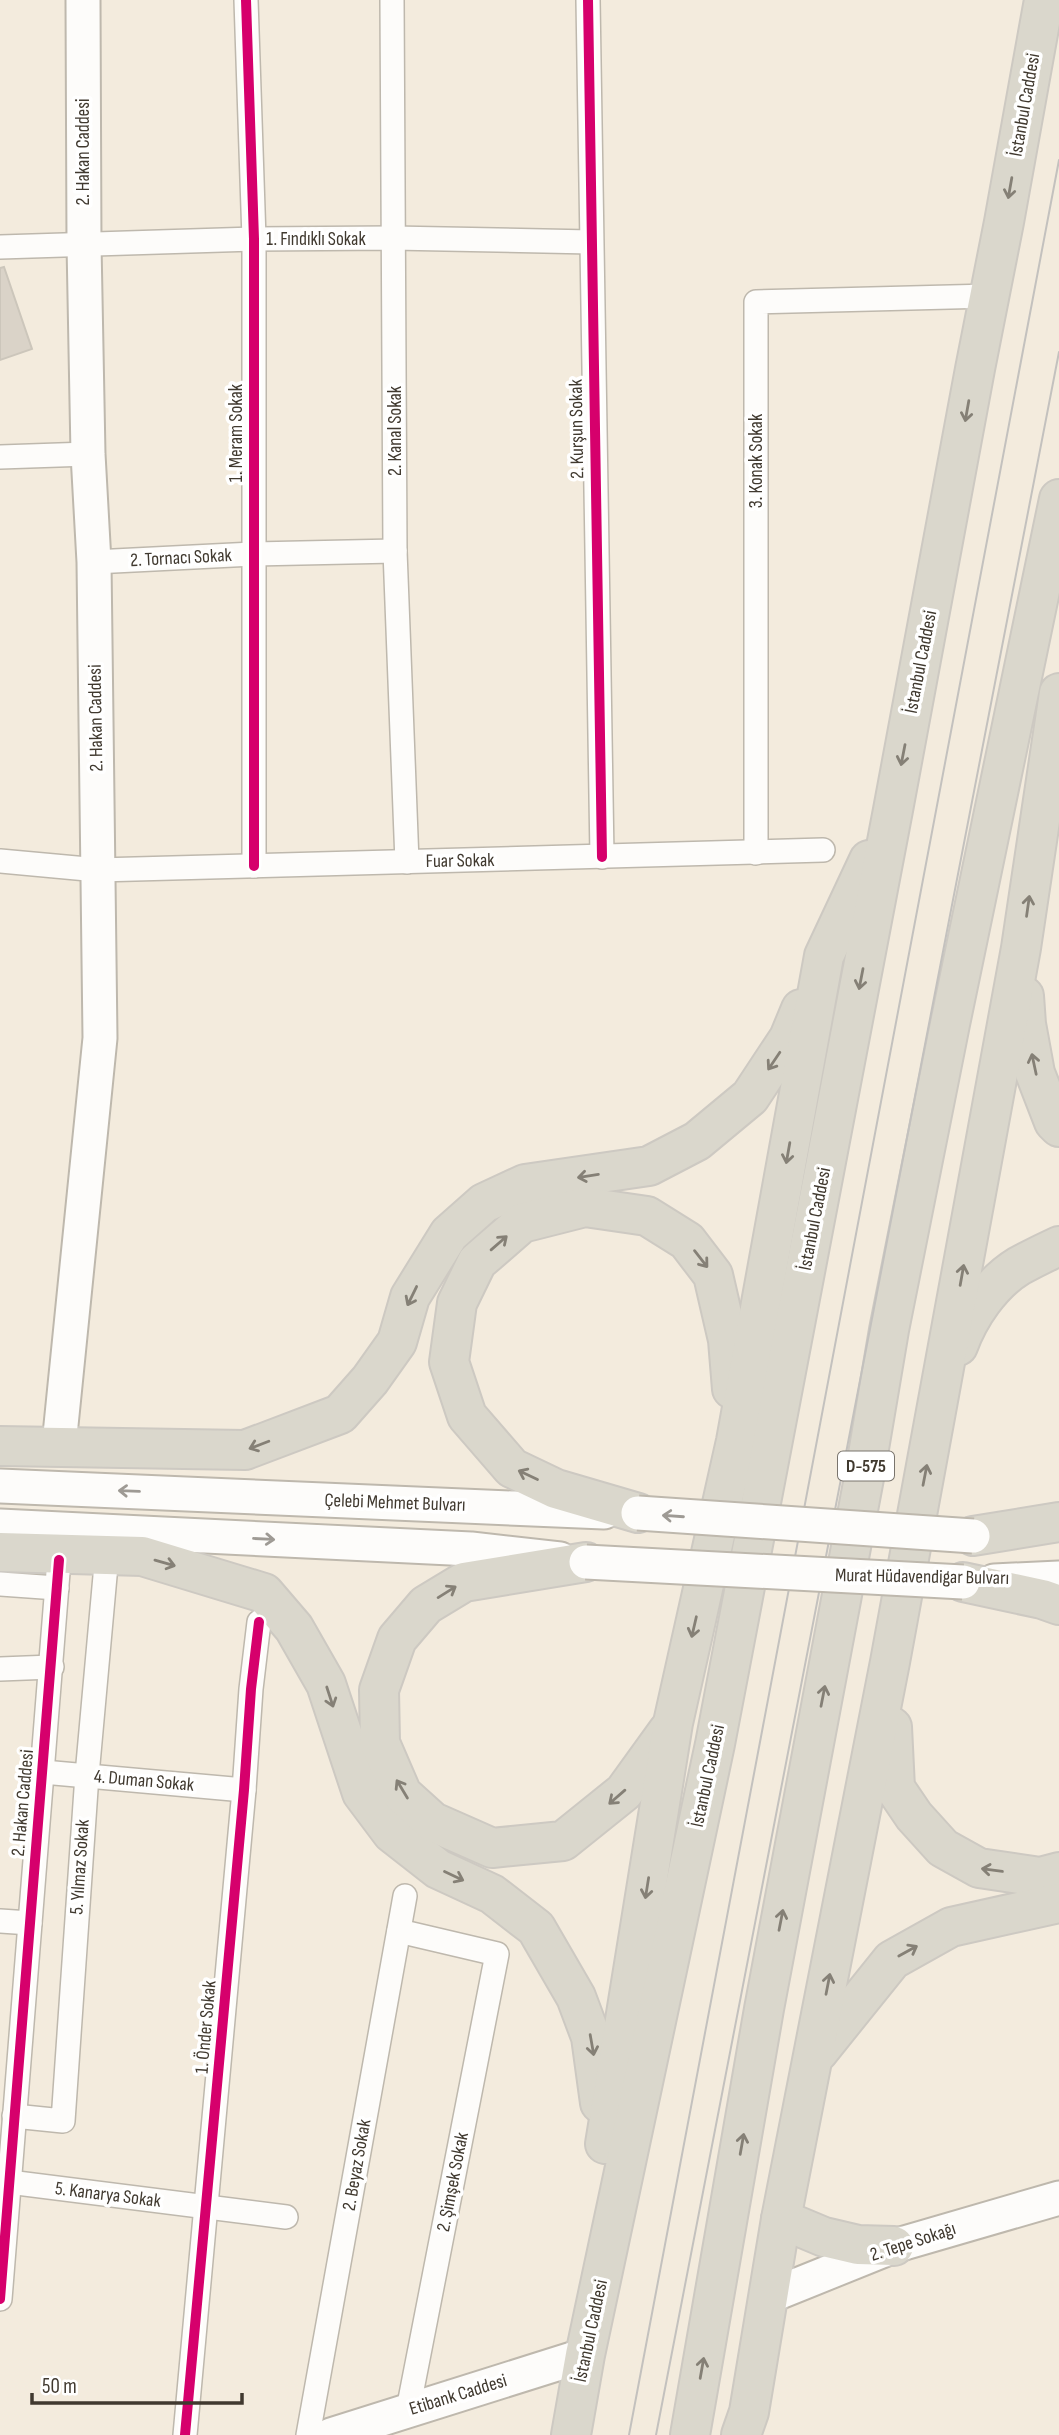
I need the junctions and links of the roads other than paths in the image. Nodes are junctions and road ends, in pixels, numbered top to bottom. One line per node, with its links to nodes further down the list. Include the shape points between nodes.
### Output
1 (83, 0): 9 (main road, 2. Hakan Caddesi)
2 (247, 0): 7 (street, 1. Meram Sokak)
3 (392, 0): 6 (street, 2. Kanal Sokak)
4 (588, 0): 8 (street, 2. Kurşun Sokak)
5 (1044, 0): 11 (highway, İstanbul Caddesi, one-way to 11)
6 (393, 238): 7 (street, 1. Fındıklı Sokak); 8 (street, 1. Fındıklı Sokak); 15 (street, 2. Kanal Sokak)
7 (254, 239): 9 (street, 1. Fındıklı Sokak); 16 (street, 1. Meram Sokak)
8 (591, 242): 22 (street, 2. Kurşun Sokak)
9 (83, 244): 10 (street, 1. Fındıklı Sokak); 12 (main road, 2. Hakan Caddesi)
10 (0, 247)
11 (990, 296): 19 (highway, İstanbul Caddesi, one-way to 19); 21 (street, 3. Konak Sokak, via 756,302)
12 (88, 454): 13 (street); 17 (main road, 2. Hakan Caddesi)
13 (0, 457)
14 (1059, 499): 84 (highway, D-575, one-way to 14, via 890,1330)
15 (395, 551): 16 (street, 2. Tornacı Sokak); 24 (street, 2. Kanal Sokak)
16 (253, 554): 17 (street, 2. Tornacı Sokak); 25 (street, 1. Meram Sokak)
17 (94, 562): 26 (main road, 2. Hakan Caddesi)
18 (1058, 709): 27 (highway, one-way to 18)
19 (893, 810): 28 (highway); 77 (highway, İstanbul Caddesi, one-way to 77, via 715,1744)
20 (823, 850): 21 (street, Fuar Sokak)
21 (755, 853): 22 (street, Fuar Sokak)
22 (602, 857): 24 (street, Fuar Sokak)
23 (0, 861): 26 (street, Fuar Sokak)
24 (407, 862): 25 (street, Fuar Sokak)
25 (254, 866): 26 (street, Fuar Sokak)
26 (98, 870): 32 (main road, 2. Hakan Caddesi, via 100,1038)
27 (1021, 948): 29 (highway, one-way to 27, via 1035,1073); 31 (highway, one-way to 27)
28 (824, 956): 33 (highway, one-way to 33); 34 (highway, one-way to 34, via 789,1038 750,1097 697,1141 649,1166 524,1184 484,1203 449,1234 410,1297 397,1342 340,1413 245,1450)
29 (1059, 1127)
30 (1059, 1246): 31 (highway, via 1016,1268 991,1290 964,1331)
31 (940, 1390): 51 (highway, one-way to 31)
32 (60, 1435)
33 (736, 1441): 36 (highway, one-way to 33, via 556,1489 512,1468 467,1416 449,1362 457,1303 477,1262 522,1223 585,1208 647,1216 687,1241 713,1275 728,1340); 54 (highway, one-way to 54)
34 (0, 1446)
35 (0, 1486): 36 (main road, Çelebi Mehmet Bulvarı, one-way to 35)
36 (638, 1513): 40 (main road, Çelebi Mehmet Bulvarı, one-way to 36, bridge)
37 (1059, 1522): 40 (highway)
38 (0, 1526): 43 (main road, one-way to 43, via 471,1549)
39 (1059, 1534): 40 (main road)
40 (973, 1536)
41 (0, 1552): 67 (highway, one-way to 67, via 142,1556 264,1593 294,1628 326,1684 362,1793 392,1833 438,1869 492,1894 536,1928 576,1997 591,2037)
42 (59, 1560): 48 (street, 2. Hakan Caddesi)
43 (586, 1562): 46 (main road, Murat Hüdavendigar Bulvarı, bridge); 54 (highway, one-way to 43, via 624,1792 563,1841 492,1848 433,1822 402,1794 380,1744 379,1717 379,1690 397,1639 426,1605 464,1582)
44 (106, 1565): 56 (street, 5. Yılmaz Sokak)
45 (1059, 1578): 46 (main road, Murat Hüdavendigar Bulvarı)
46 (963, 1582): 49 (highway)
47 (0, 1584): 48 (street)
48 (57, 1588): 52 (street, 2. Hakan Caddesi)
49 (1059, 1605)
50 (259, 1622): 57 (street, 1. Önder Sokak)
51 (890, 1662): 58 (highway, one-way to 51, via 1040,1877 979,1868 943,1848 915,1816 895,1788); 65 (highway, one-way to 51)
52 (52, 1667): 53 (street); 55 (street, 2. Hakan Caddesi)
53 (0, 1669)
54 (673, 1723): 67 (highway, one-way to 67)
55 (43, 1772): 56 (street, 4. Duman Sokak); 62 (street, 2. Hakan Caddesi)
56 (87, 1776): 57 (street, 4. Duman Sokak); 66 (street, 5. Yılmaz Sokak, via 63,2121)
57 (244, 1790): 70 (street, 1. Önder Sokak)
58 (1059, 1872)
59 (405, 1896): 63 (street, 2. Beyaz Sokak)
60 (1059, 1903): 65 (highway, one-way to 60, via 892,1960 951,1927)
61 (0, 1921): 62 (street)
62 (30, 1923): 64 (street, 2. Hakan Caddesi)
63 (400, 1931): 79 (street, 2. Şimşek Sokak, via 497,1954); 81 (street, 2. Beyaz Sokak)
64 (10, 2041): 66 (street, 2. Hakan Caddesi)
65 (814, 2056): 72 (highway)
66 (14, 2116): 68 (street, 2. Hakan Caddesi)
67 (606, 2143): 77 (highway, via 586,2235)
68 (9, 2182): 70 (street, 5. Kanarya Sokak); 74 (street, 2. Hakan Caddesi)
69 (1059, 2198): 73 (main road, 2. Tepe Sokağı)
70 (208, 2207): 71 (street, 5. Kanarya Sokak); 80 (street, 1. Önder Sokak)
71 (286, 2217)
72 (782, 2219): 73 (highway, via 824,2237); 75 (highway)
73 (894, 2246): 75 (main road, 2. Tepe Sokağı)
74 (2, 2256): 76 (street, 2. Hakan Caddesi)
75 (769, 2296): 85 (highway)
76 (0, 2299)
77 (595, 2308): 78 (highway, İstanbul Caddesi)
78 (585, 2355): 79 (main road, Etibank Caddesi); 83 (highway, İstanbul Caddesi)
79 (408, 2410): 82 (main road, Etibank Caddesi)
80 (185, 2435)
81 (308, 2435)
82 (331, 2435)
83 (571, 2435)
84 (690, 2435)
85 (741, 2435)

